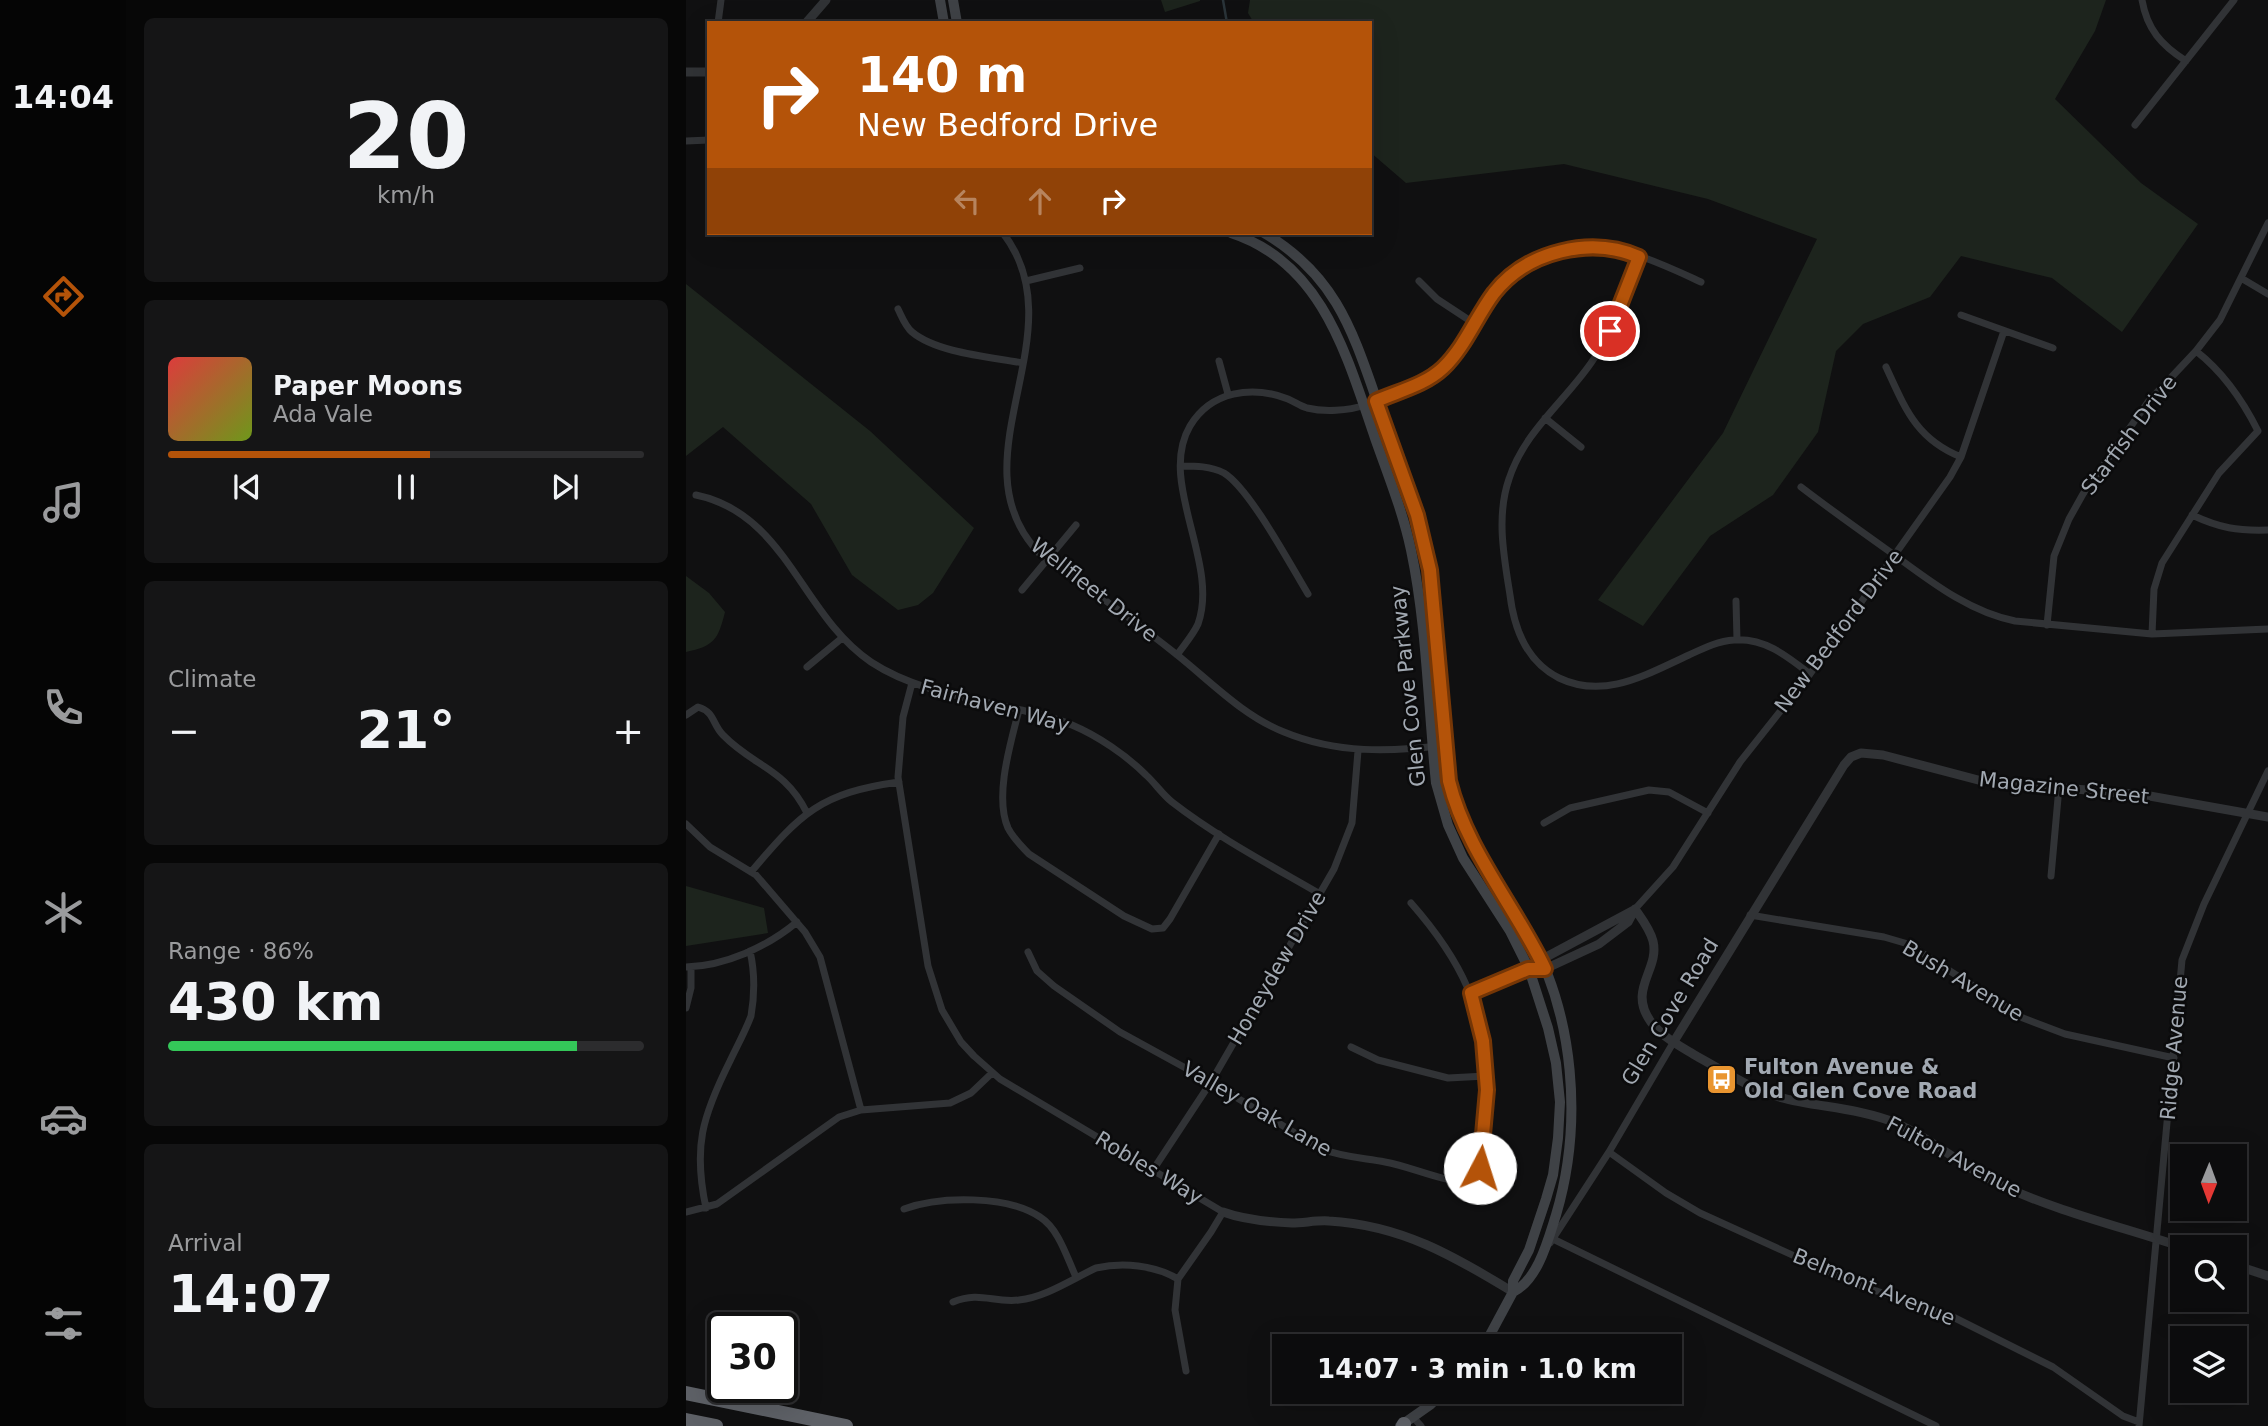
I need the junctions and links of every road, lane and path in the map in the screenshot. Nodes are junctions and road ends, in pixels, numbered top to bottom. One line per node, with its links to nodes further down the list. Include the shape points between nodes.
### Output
1 (721, 0): 7 (street)
2 (826, 0): 8 (street)
3 (940, 0): 9 (main road)
4 (953, 0): 10 (main road)
5 (2143, 0): 11 (street, via 2152,31)
6 (2234, 0): 11 (street)
7 (718, 21)
8 (810, 21)
9 (944, 21)
10 (957, 21)
11 (2186, 61): 14 (street)
12 (686, 72): 13 (street)
13 (707, 72)
14 (2135, 125)
15 (707, 140): 16 (street)
16 (686, 141)
17 (2268, 223): 23 (street, Starfish Drive)
18 (1004, 235): 24 (street, Wellfleet Drive)
19 (1235, 235): 39 (main road, Glen Cove Parkway, via 1291,270 1315,297 1341,341)
20 (1267, 235): 38 (main road, Glen Cove Parkway, via 1302,260 1335,300 1350,326)
21 (1639, 257): 26 (street); 30 (street, via 1588,247 1540,258 1504,282); 40 (street, via 1598,353)
22 (1080, 268): 24 (street)
23 (2241, 278): 27 (street); 33 (street, Starfish Drive, via 2220,320)
24 (1026, 281): 35 (street, Wellfleet Drive, via 1029,318)
25 (1419, 281): 30 (street)
26 (1700, 282)
27 (2268, 295)
28 (898, 309): 35 (street, via 912,332 941,347)
29 (1961, 315): 31 (street)
30 (1475, 324): 38 (street, via 1443,368)
31 (2004, 331): 32 (street); 42 (street, New Bedford Drive)
32 (2053, 348)
33 (2196, 351): 46 (street, via 2216,367 2258,431 2219,473); 54 (street, Starfish Drive, via 2148,402 2069,519 2054,556)
34 (1219, 361): 37 (street)
35 (1023, 363): 50 (street, Wellfleet Drive, via 1007,461 1007,492 1022,531)
36 (1886, 367): 42 (street, via 1922,433)
37 (1228, 394): 39 (street, via 1262,391 1323,411); 43 (street, via 1198,414 1180,453)
38 (1376, 401): 39 (street); 65 (main road, Glen Cove Parkway, via 1430,570)
39 (1364, 406): 66 (main road, Glen Cove Parkway, via 1410,548)
40 (1545, 418): 41 (street); 58 (street, via 1513,466 1502,518 1511,604 1528,652 1546,671 1567,682 1597,687 1634,680 1707,647)
41 (1581, 447)
42 (1961, 457): 49 (street, New Bedford Drive)
43 (1181, 466): 52 (street, via 1203,466 1234,481); 59 (street, via 1202,581 1198,623)
44 (1801, 488): 49 (street)
45 (696, 495): 57 (street, Fairhaven Way, via 731,506 773,542)
46 (2192, 515): 48 (street, via 2222,528); 56 (street, via 2156,577)
47 (1076, 525): 50 (street)
48 (2268, 530)
49 (1895, 555): 54 (street, via 1981,611); 61 (street, New Bedford Drive)
50 (1048, 559): 51 (street); 59 (street, Wellfleet Drive)
51 (1022, 590)
52 (1308, 594)
53 (1736, 601): 58 (street)
54 (2047, 625): 56 (street)
55 (2268, 629): 56 (street)
56 (2151, 634)
57 (842, 638): 60 (street); 62 (street, Fairhaven Way, via 870,661)
58 (1737, 640): 61 (street, via 1773,648)
59 (1177, 655): 67 (street, Wellfleet Drive, via 1269,725)
60 (807, 667)
61 (1810, 674): 73 (street, New Bedford Drive, via 1740,762)
62 (912, 683): 63 (street, Fairhaven Way); 70 (street, Robles Way, via 902,717)
63 (1019, 710): 78 (street, Fairhaven Way, via 1072,725 1098,740 1146,775 1169,800); 78 (street, via 1003,793 1008,828 1029,854 1124,916 1152,929 1163,928)
64 (686, 715): 72 (street, via 698,707 712,714 720,732 737,748 791,786)
65 (1446, 745): 66 (street, Wellfleet Drive); 88 (main road, Glen Cove Parkway, via 1449,781 1461,820)
66 (1432, 747): 67 (street, Wellfleet Drive); 90 (main road, Glen Cove Parkway, via 1448,825)
67 (1358, 751): 81 (street, Honeydew Drive, via 1349,834)
68 (1861, 753): 71 (street, Magazine Street, via 1982,781); 84 (street, Glen Cove Road, via 1844,765)
69 (2268, 771): 74 (street, Ridge Avenue)
70 (899, 782): 72 (street, via 851,791); 96 (street, Robles Way, via 928,966 942,1010 961,1042)
71 (2059, 787): 74 (street, Magazine Street, via 2144,795); 80 (street)
72 (807, 813): 79 (street)
73 (1708, 813): 76 (street, via 1669,792 1649,790 1570,807); 83 (street, New Bedford Drive, via 1674,867)
74 (2248, 813): 75 (street, Magazine Street); 95 (street, Ridge Avenue, via 2186,946)
75 (2268, 817)
76 (1544, 823)
77 (686, 824): 79 (street, via 710,847)
78 (1219, 834): 81 (street, Fairhaven Way)
79 (751, 872): 85 (street)
80 (2052, 876)
81 (1320, 894): 98 (street, Honeydew Drive)
82 (1411, 903): 91 (street, Valley Oak Lane, via 1446,947)
83 (1635, 909): 88 (street, New Bedford Drive, via 1628,922 1599,944); 93 (street, Fulton Avenue, via 1653,941 1643,1005 1655,1026)
84 (1750, 915): 93 (street, Glen Cove Road); 95 (street, Bush Avenue, via 1908,943 2023,1018 2065,1034)
85 (797, 922): 86 (street); 99 (street, via 820,957)
86 (750, 951): 89 (street); 102 (street, via 755,972 751,1016 699,1143)
87 (1028, 952): 98 (street, Valley Oak Lane, via 1037,971 1054,986 1120,1032)
88 (1543, 964): 90 (street, New Bedford Drive); 110 (main road, Glen Cove Parkway, via 1569,1061 1571,1107 1560,1203)
89 (688, 967): 92 (street, via 691,988)
90 (1528, 969): 91 (street, New Bedford Drive); 109 (main road, Glen Cove Parkway, via 1548,1028 1560,1102 1553,1175)
91 (1471, 993): 97 (street, Valley Oak Lane)
92 (686, 1008)
93 (1674, 1043): 100 (street, Glen Cove Road); 106 (street, Fulton Avenue, via 1764,1092 1888,1121 2005,1187)
94 (1351, 1047): 97 (street, via 1378,1060 1448,1079)
95 (2174, 1058): 106 (street, Ridge Avenue)
96 (992, 1073): 99 (street, via 971,1093 950,1103); 101 (street, Robles Way)
97 (1486, 1076): 98 (street, Valley Oak Lane, via 1480,1168 1471,1182 1321,1149)
98 (1211, 1082): 101 (street, Honeydew Drive)
99 (861, 1110): 102 (street, via 839,1117)
100 (1609, 1152): 107 (street, Glen Cove Road); 123 (street, Belmont Avenue, via 1700,1213 1856,1284 1953,1317 2035,1357)
101 (1153, 1170): 105 (street, Robles Way)
102 (706, 1208): 104 (street)
103 (904, 1209): 113 (street, via 926,1202 1014,1203 1048,1224)
104 (686, 1212)
105 (1223, 1212): 114 (street); 115 (street, Robles Way, via 1260,1220 1329,1221 1390,1231 1452,1255)
106 (2157, 1238): 108 (street, Fulton Avenue); 123 (street, Ridge Avenue)
107 (1553, 1239): 110 (street, Glen Cove Road); 127 (street)
108 (2170, 1243)
109 (1529, 1251): 115 (main road, Glen Cove Road, via 1513,1280)
110 (1537, 1264): 115 (main road, Glen Cove Road, via 1525,1286)
111 (2247, 1269): 112 (street)
112 (2268, 1276)
113 (1076, 1277): 114 (street, via 1121,1264); 116 (street, via 1032,1297 975,1296)
114 (1178, 1279): 118 (street, via 1175,1310)
115 (1513, 1292): 117 (main road, Glen Cove Road)
116 (953, 1301)
117 (1490, 1334)
118 (1185, 1371)
119 (686, 1393): 125 (highway)
120 (1428, 1404): 122 (main road)
121 (686, 1420): 124 (highway)
122 (1405, 1423): 126 (street)
123 (2139, 1424)
124 (716, 1426)
125 (846, 1426)
126 (1421, 1426)
127 (1936, 1426)

